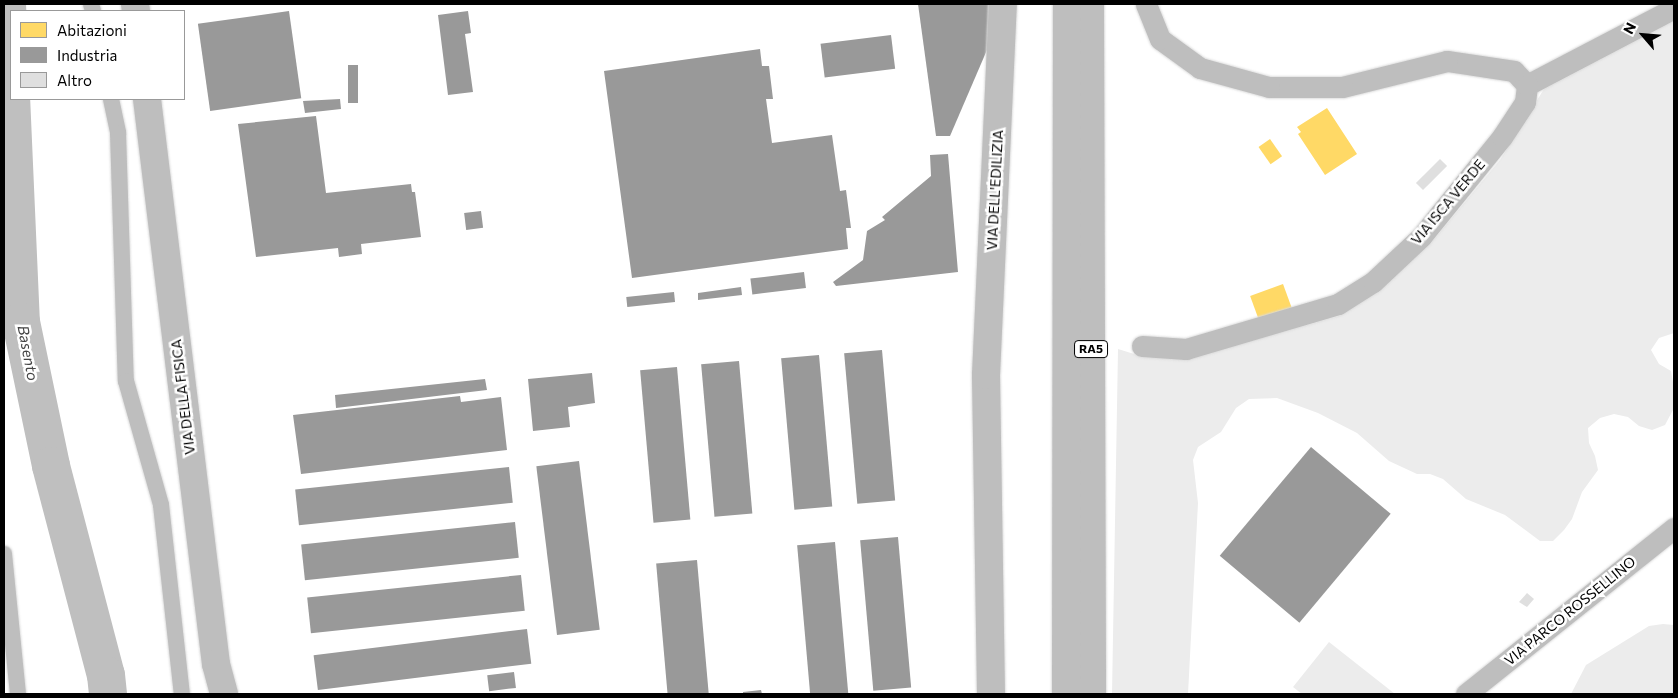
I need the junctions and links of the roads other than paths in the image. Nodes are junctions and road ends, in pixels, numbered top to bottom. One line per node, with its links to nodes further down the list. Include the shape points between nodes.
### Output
1 (1002, 4): 15 (main road, VIA DELL'EDILIZIA, via 986,375)
2 (1067, 4): 16 (main road, RA5)
3 (1090, 4): 17 (main road, RA5)
4 (1146, 4): 6 (street, via 1160,39 1200,68 1269,88 1342,87 1447,61 1514,71)
5 (1674, 8): 6 (street)
6 (1527, 85): 9 (street, VIA ISCA VERDE, via 1525,102 1502,137 1421,237 1373,282 1338,304 1186,348)
7 (111, 100): 13 (street, via 118,133 126,381 160,504)
8 (147, 100): 14 (main road, VIA DELLA FISICA, via 216,664)
9 (1142, 346)
10 (1674, 528): 18 (street, VIA PARCO ROSSELLINO)
11 (4, 554): 12 (street)
12 (18, 694)
13 (182, 694)
14 (224, 694)
15 (991, 694)
16 (1066, 694)
17 (1092, 694)
18 (1466, 694)

